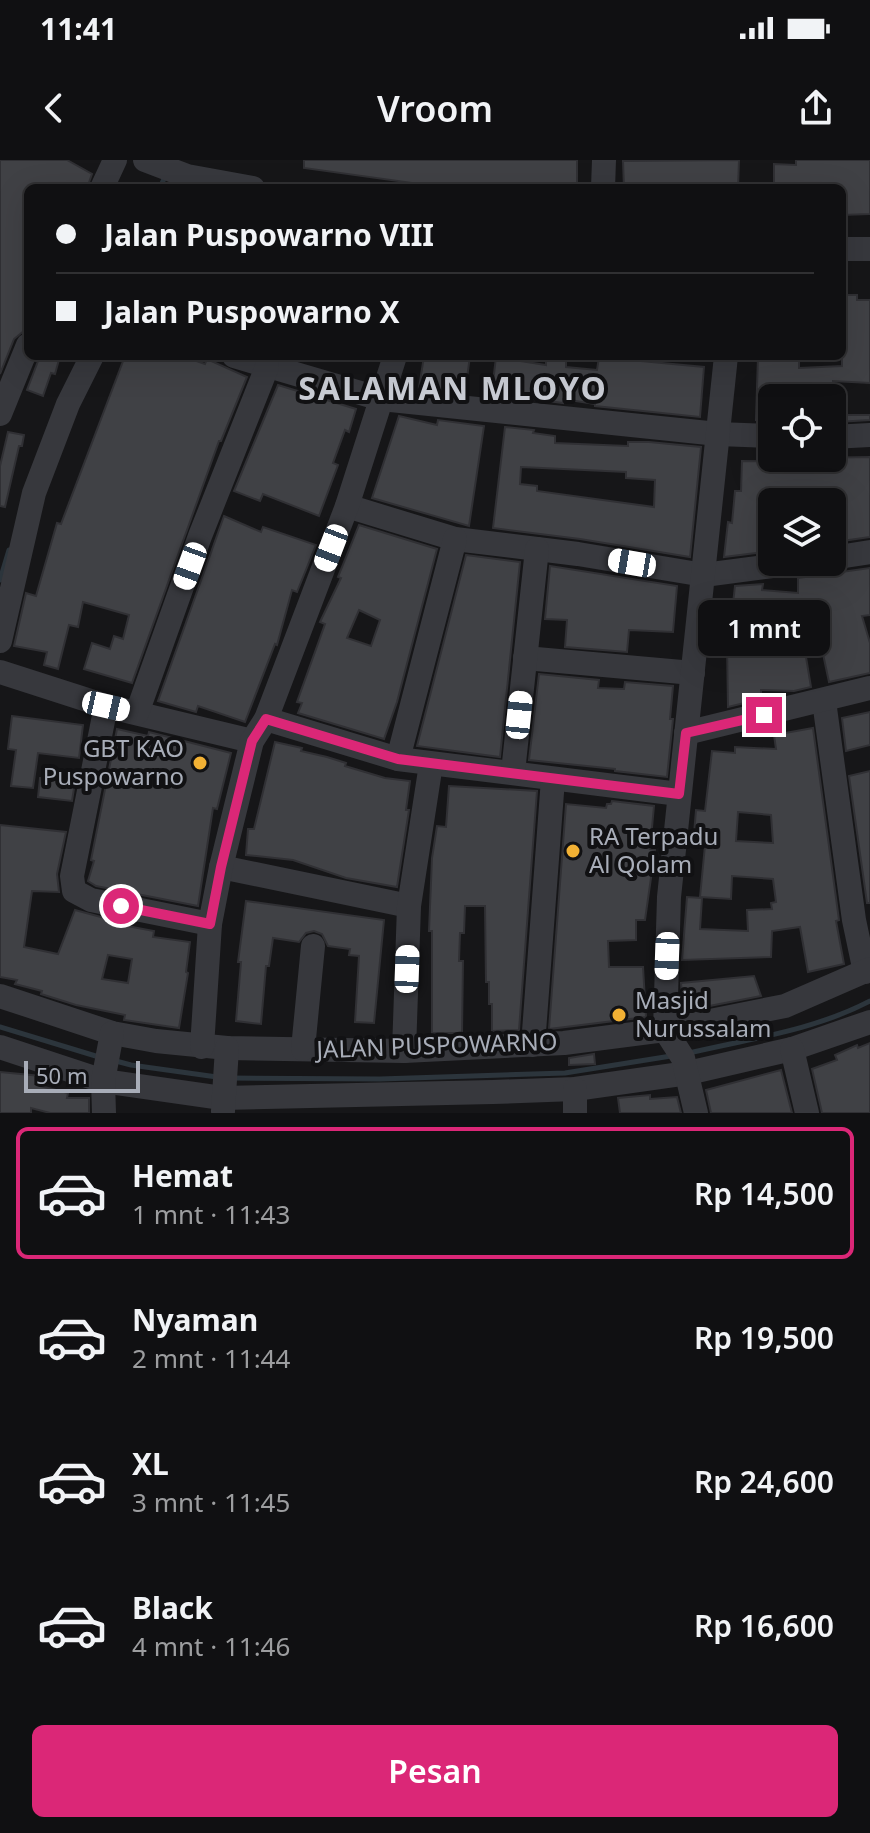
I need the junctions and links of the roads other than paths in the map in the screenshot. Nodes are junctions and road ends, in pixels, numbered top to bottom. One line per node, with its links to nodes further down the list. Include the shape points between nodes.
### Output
1 (115, 160): 5 (street)
2 (604, 160): 7 (street)
3 (147, 161): 4 (street)
4 (185, 175): 6 (street)
5 (104, 184)
6 (232, 184)
7 (603, 184)
8 (846, 249): 9 (street)
9 (870, 249)
10 (24, 355): 17 (street)
11 (90, 360): 29 (street, via 34,493)
12 (246, 360): 15 (street)
13 (394, 360): 16 (street)
14 (726, 360): 18 (street)
15 (267, 367): 16 (street); 36 (street)
16 (381, 399): 18 (street); 22 (street)
17 (0, 414)
18 (718, 434): 19 (street); 28 (street)
19 (758, 435)
20 (870, 435): 21 (street)
21 (846, 436)
22 (347, 506): 23 (street); 37 (street)
23 (455, 539): 24 (street); 40 (street)
24 (537, 549): 28 (street); 30 (street)
25 (870, 552): 26 (street)
26 (846, 556)
27 (758, 568): 28 (street)
28 (704, 575): 32 (street)
29 (0, 641)
30 (525, 658): 32 (street); 42 (street)
31 (0, 672): 35 (street)
32 (693, 673): 38 (street)
33 (870, 688): 34 (street)
34 (824, 701): 38 (street); 49 (street, via 854,920)
35 (106, 706): 36 (street); 47 (street, via 72,876 74,891 91,900)
36 (137, 713): 39 (street)
37 (266, 719): 39 (street); 40 (street)
38 (686, 733): 44 (street)
39 (252, 741): 45 (street)
40 (398, 759): 41 (street)
41 (431, 764): 42 (street); 46 (street)
42 (513, 772): 43 (street)
43 (553, 779): 44 (street); 53 (street)
44 (679, 794): 60 (street, via 669,897)
45 (221, 867): 46 (street); 47 (street)
46 (409, 906): 59 (street)
47 (210, 924): 55 (street)
48 (313, 946): 56 (street)
49 (867, 971): 60 (street, JALAN PUSPOWARNO)
50 (0, 996): 52 (street, JALAN PUSPOWARNO)
51 (870, 1022): 57 (street, JALAN PUSPOWARNO)
52 (112, 1034): 55 (street, JALAN PUSPOWARNO); 61 (street)
53 (533, 1045): 59 (street, JALAN PUSPOWARNO); 60 (street, JALAN PUSPOWARNO)
54 (0, 1047): 61 (street, JALAN PUSPOWARNO)
55 (202, 1047): 58 (street, JALAN PUSPOWARNO)
56 (303, 1049): 58 (street, JALAN PUSPOWARNO); 59 (street, JALAN PUSPOWARNO)
57 (792, 1049): 60 (street, JALAN PUSPOWARNO); 68 (street)
58 (227, 1050): 62 (street)
59 (404, 1051)
60 (679, 1054): 63 (street, JALAN PUSPOWARNO); 67 (street)
61 (104, 1078): 62 (street, JALAN PUSPOWARNO); 66 (street)
62 (223, 1100): 65 (street, JALAN PUSPOWARNO)
63 (575, 1101): 64 (street, JALAN PUSPOWARNO)
64 (440, 1103): 65 (street, JALAN PUSPOWARNO)
65 (334, 1105)
66 (104, 1113)
67 (696, 1113)
68 (807, 1113)

